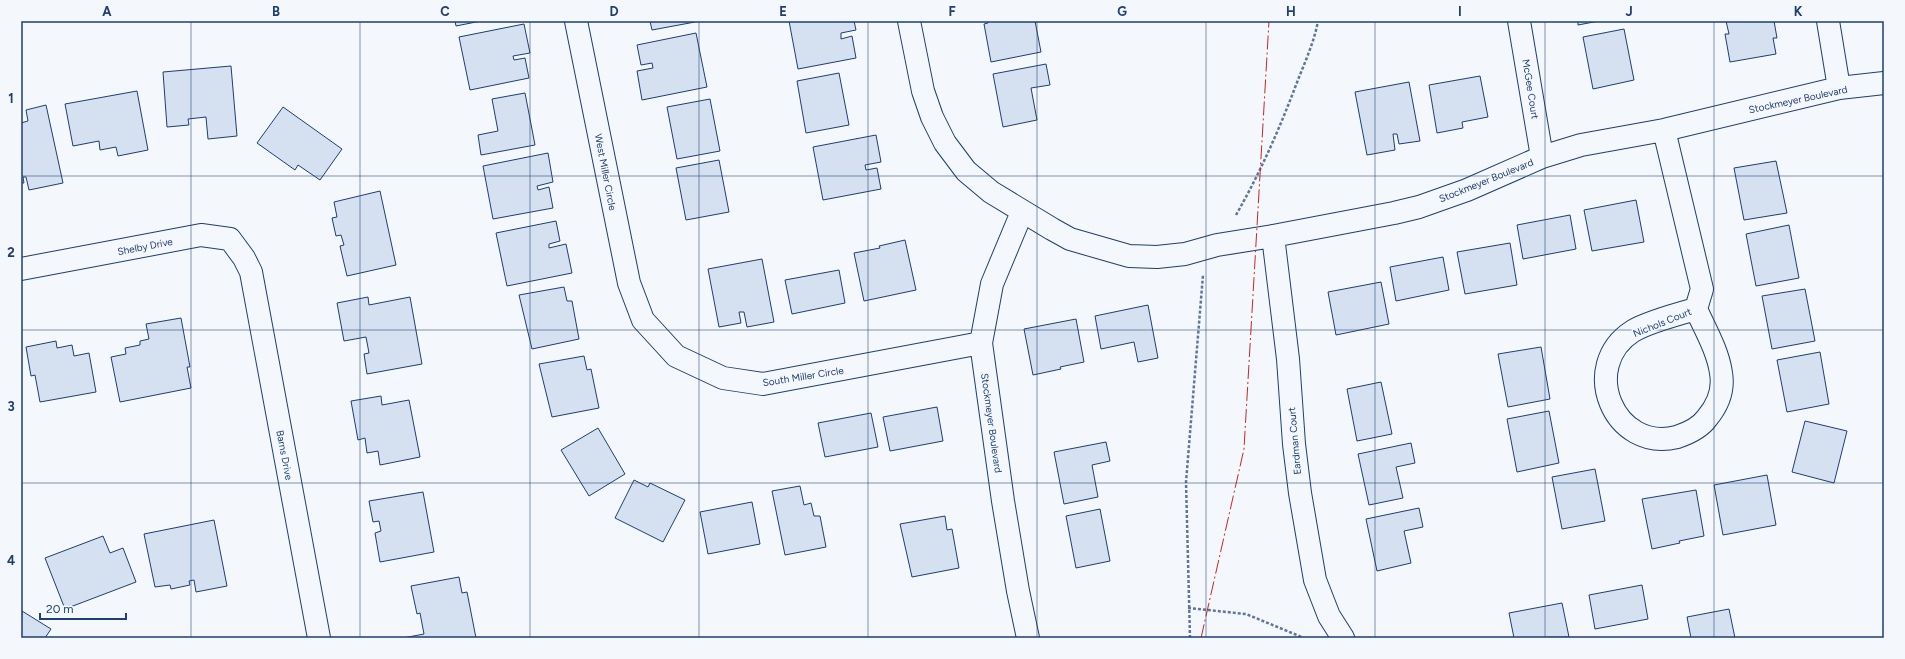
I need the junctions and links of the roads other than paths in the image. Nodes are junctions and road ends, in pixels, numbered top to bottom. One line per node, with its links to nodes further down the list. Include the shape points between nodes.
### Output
1 (576, 21): 14 (street, West Miller Circle, via 628,283)
2 (909, 21): 9 (street, Stockmeyer Boulevard, via 923,91 945,143 966,171 991,192)
3 (1519, 21): 8 (street, McGee Court)
4 (1828, 21): 6 (street)
5 (1884, 83): 6 (street, Stockmeyer Boulevard)
6 (1839, 88): 7 (street, Stockmeyer Boulevard)
7 (1664, 130): 8 (street, Stockmeyer Boulevard, via 1581,145); 13 (street, Nichols Court, via 1702,289)
8 (1542, 157): 10 (street, Stockmeyer Boulevard, via 1467,190 1419,207)
9 (1022, 212): 10 (street, Stockmeyer Boulevard, via 1070,238 1129,256 1185,254 1217,245); 15 (street, Stockmeyer Boulevard, via 992,284)
10 (1273, 236): 18 (street, Eardman Court, via 1300,493 1316,580 1329,616)
11 (21, 269): 12 (street, Shelby Drive, via 201,235 230,239)
12 (251, 272): 16 (street, Barns Drive)
13 (1696, 308): 13 (street, Nichols Court, via 1721,374 1721,392 1714,409 1703,424 1687,434 1670,438 1651,438 1634,431 1619,418 1608,401 1605,381 1608,362 1618,344 1633,331)
14 (643, 320): 15 (street, South Miller Circle, via 676,356 723,378 763,384)
15 (981, 343): 17 (street, Stockmeyer Boulevard, via 1003,501)
16 (319, 638)
17 (1028, 638)
18 (1344, 638)

